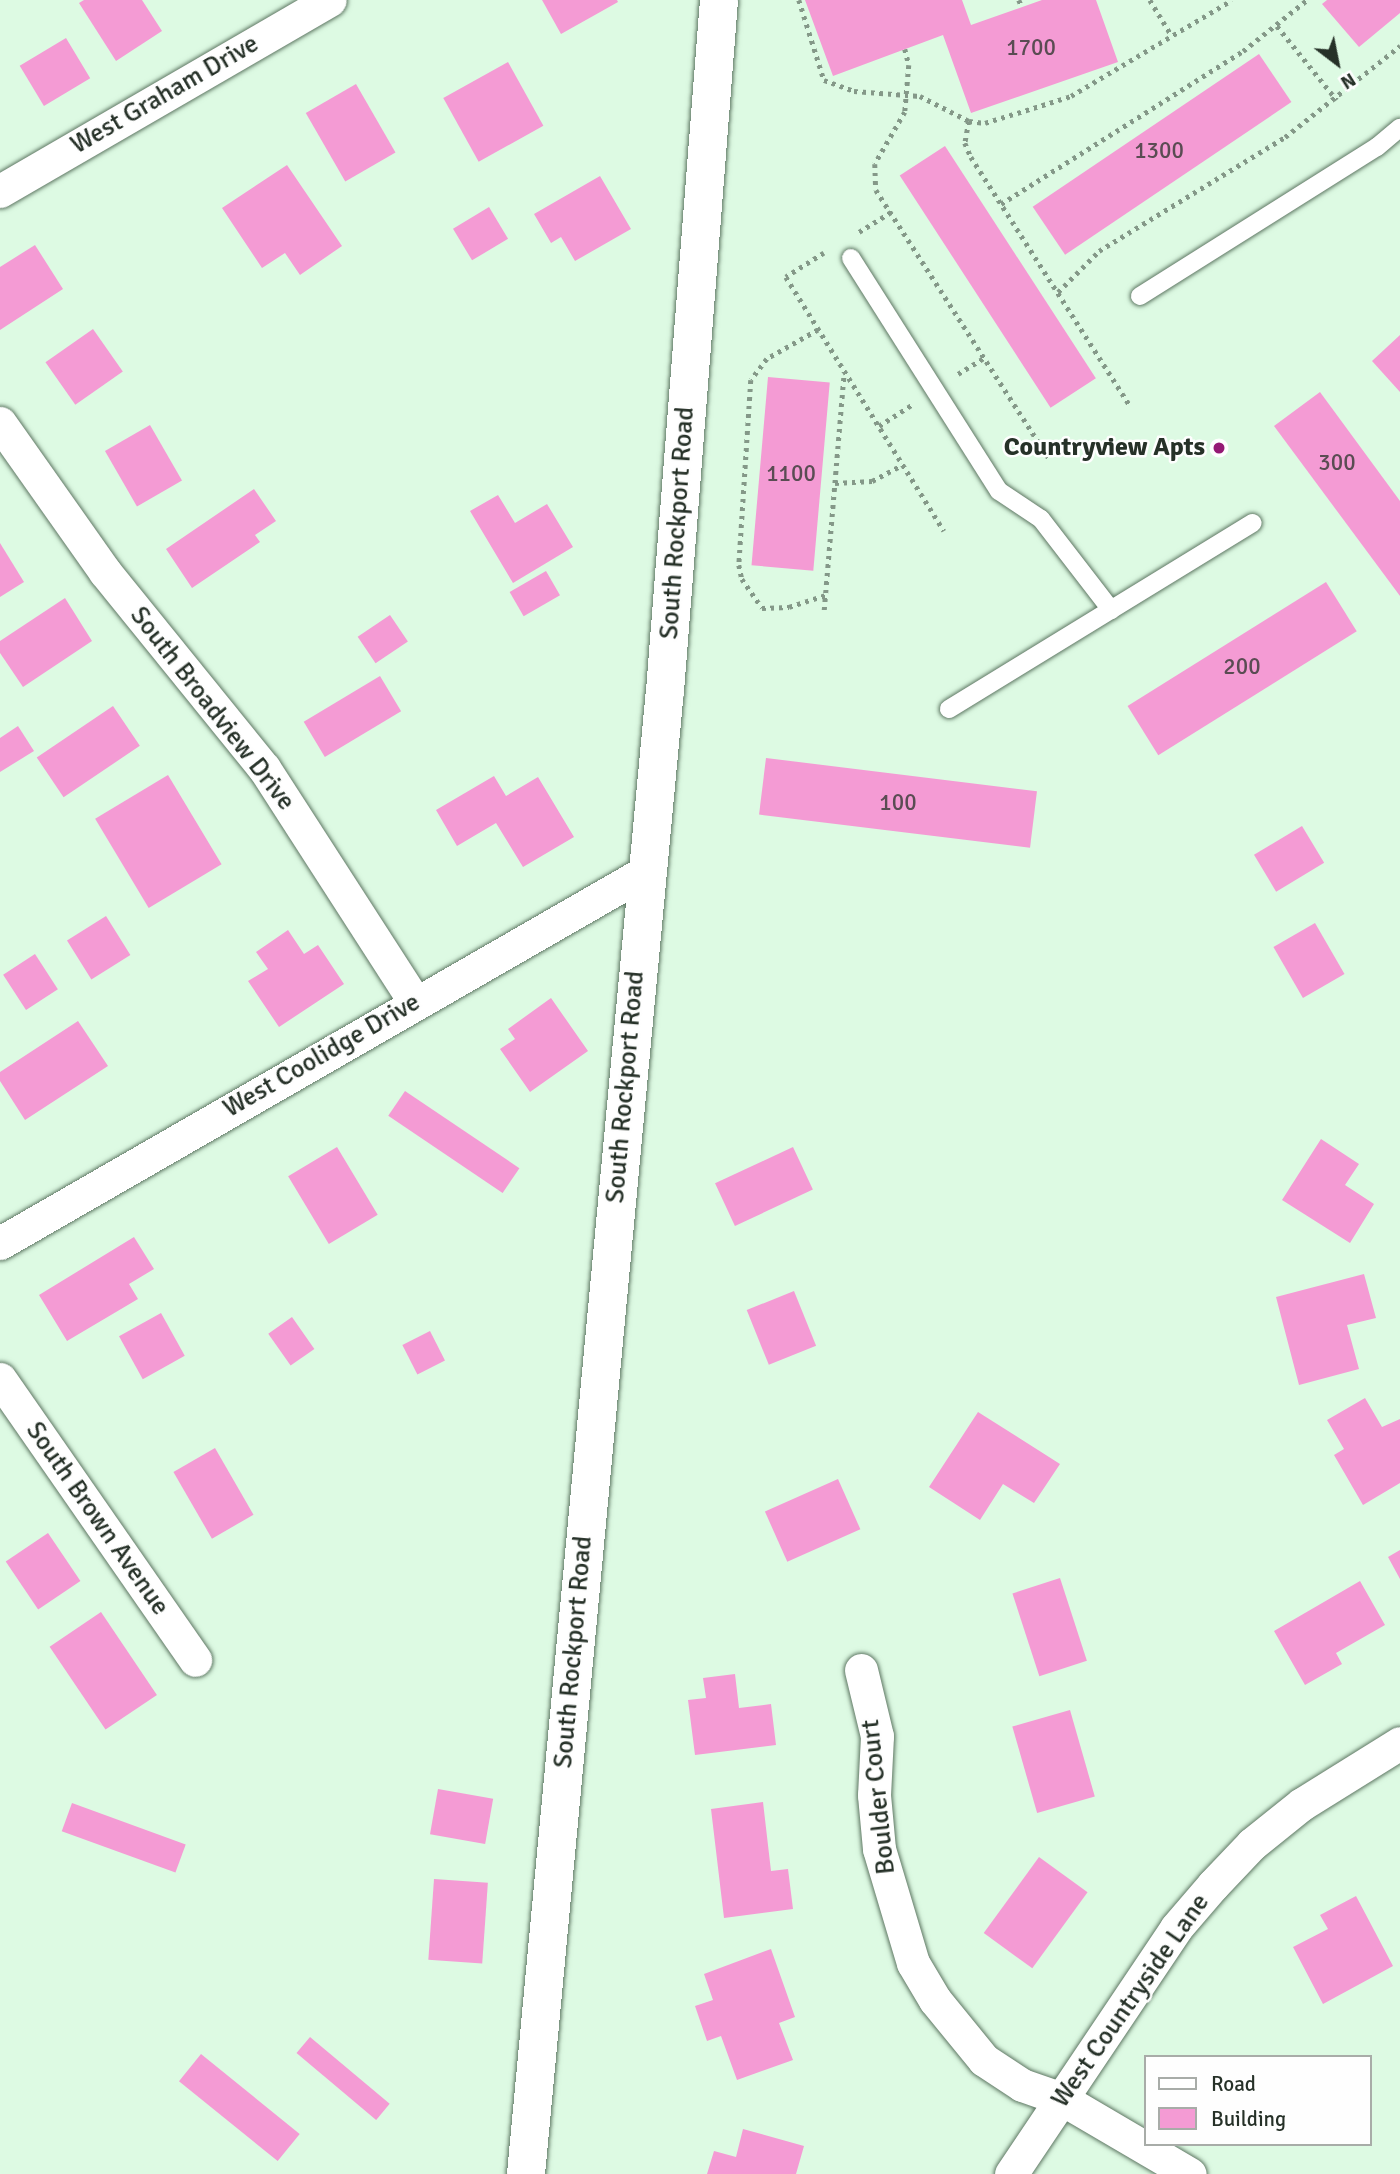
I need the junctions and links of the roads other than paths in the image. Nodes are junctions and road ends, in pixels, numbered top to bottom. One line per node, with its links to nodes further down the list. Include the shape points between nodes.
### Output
1 (330, 0): 4 (street, West Graham Drive)
2 (719, 0): 11 (street, South Rockport Road, via 665,691)
3 (1400, 128): 6 (lane, via 1377,148)
4 (0, 191)
5 (851, 258): 9 (lane, via 999,491 1041,519)
6 (1140, 296)
7 (0, 423): 12 (street, South Broadview Drive, via 105,572 264,768)
8 (1252, 523): 9 (lane)
9 (1111, 610): 10 (lane)
10 (949, 709)
11 (645, 872): 12 (street, West Coolidge Drive); 19 (street, South Rockport Road)
12 (415, 1002): 13 (street, West Coolidge Drive)
13 (0, 1244)
14 (0, 1379): 15 (street, South Brown Avenue)
15 (195, 1660)
16 (861, 1670): 18 (street, Boulder Court, via 877,1736 874,1795 879,1849 913,1963 960,2035 984,2060 1022,2085)
17 (1400, 1743): 18 (street, West Countryside Lane, via 1302,1804 1252,1844 1213,1885 1176,1928)
18 (1062, 2099): 20 (street, West Countryside Lane); 21 (street, Boulder Court)
19 (526, 2174)
20 (1011, 2174)
21 (1190, 2174)

